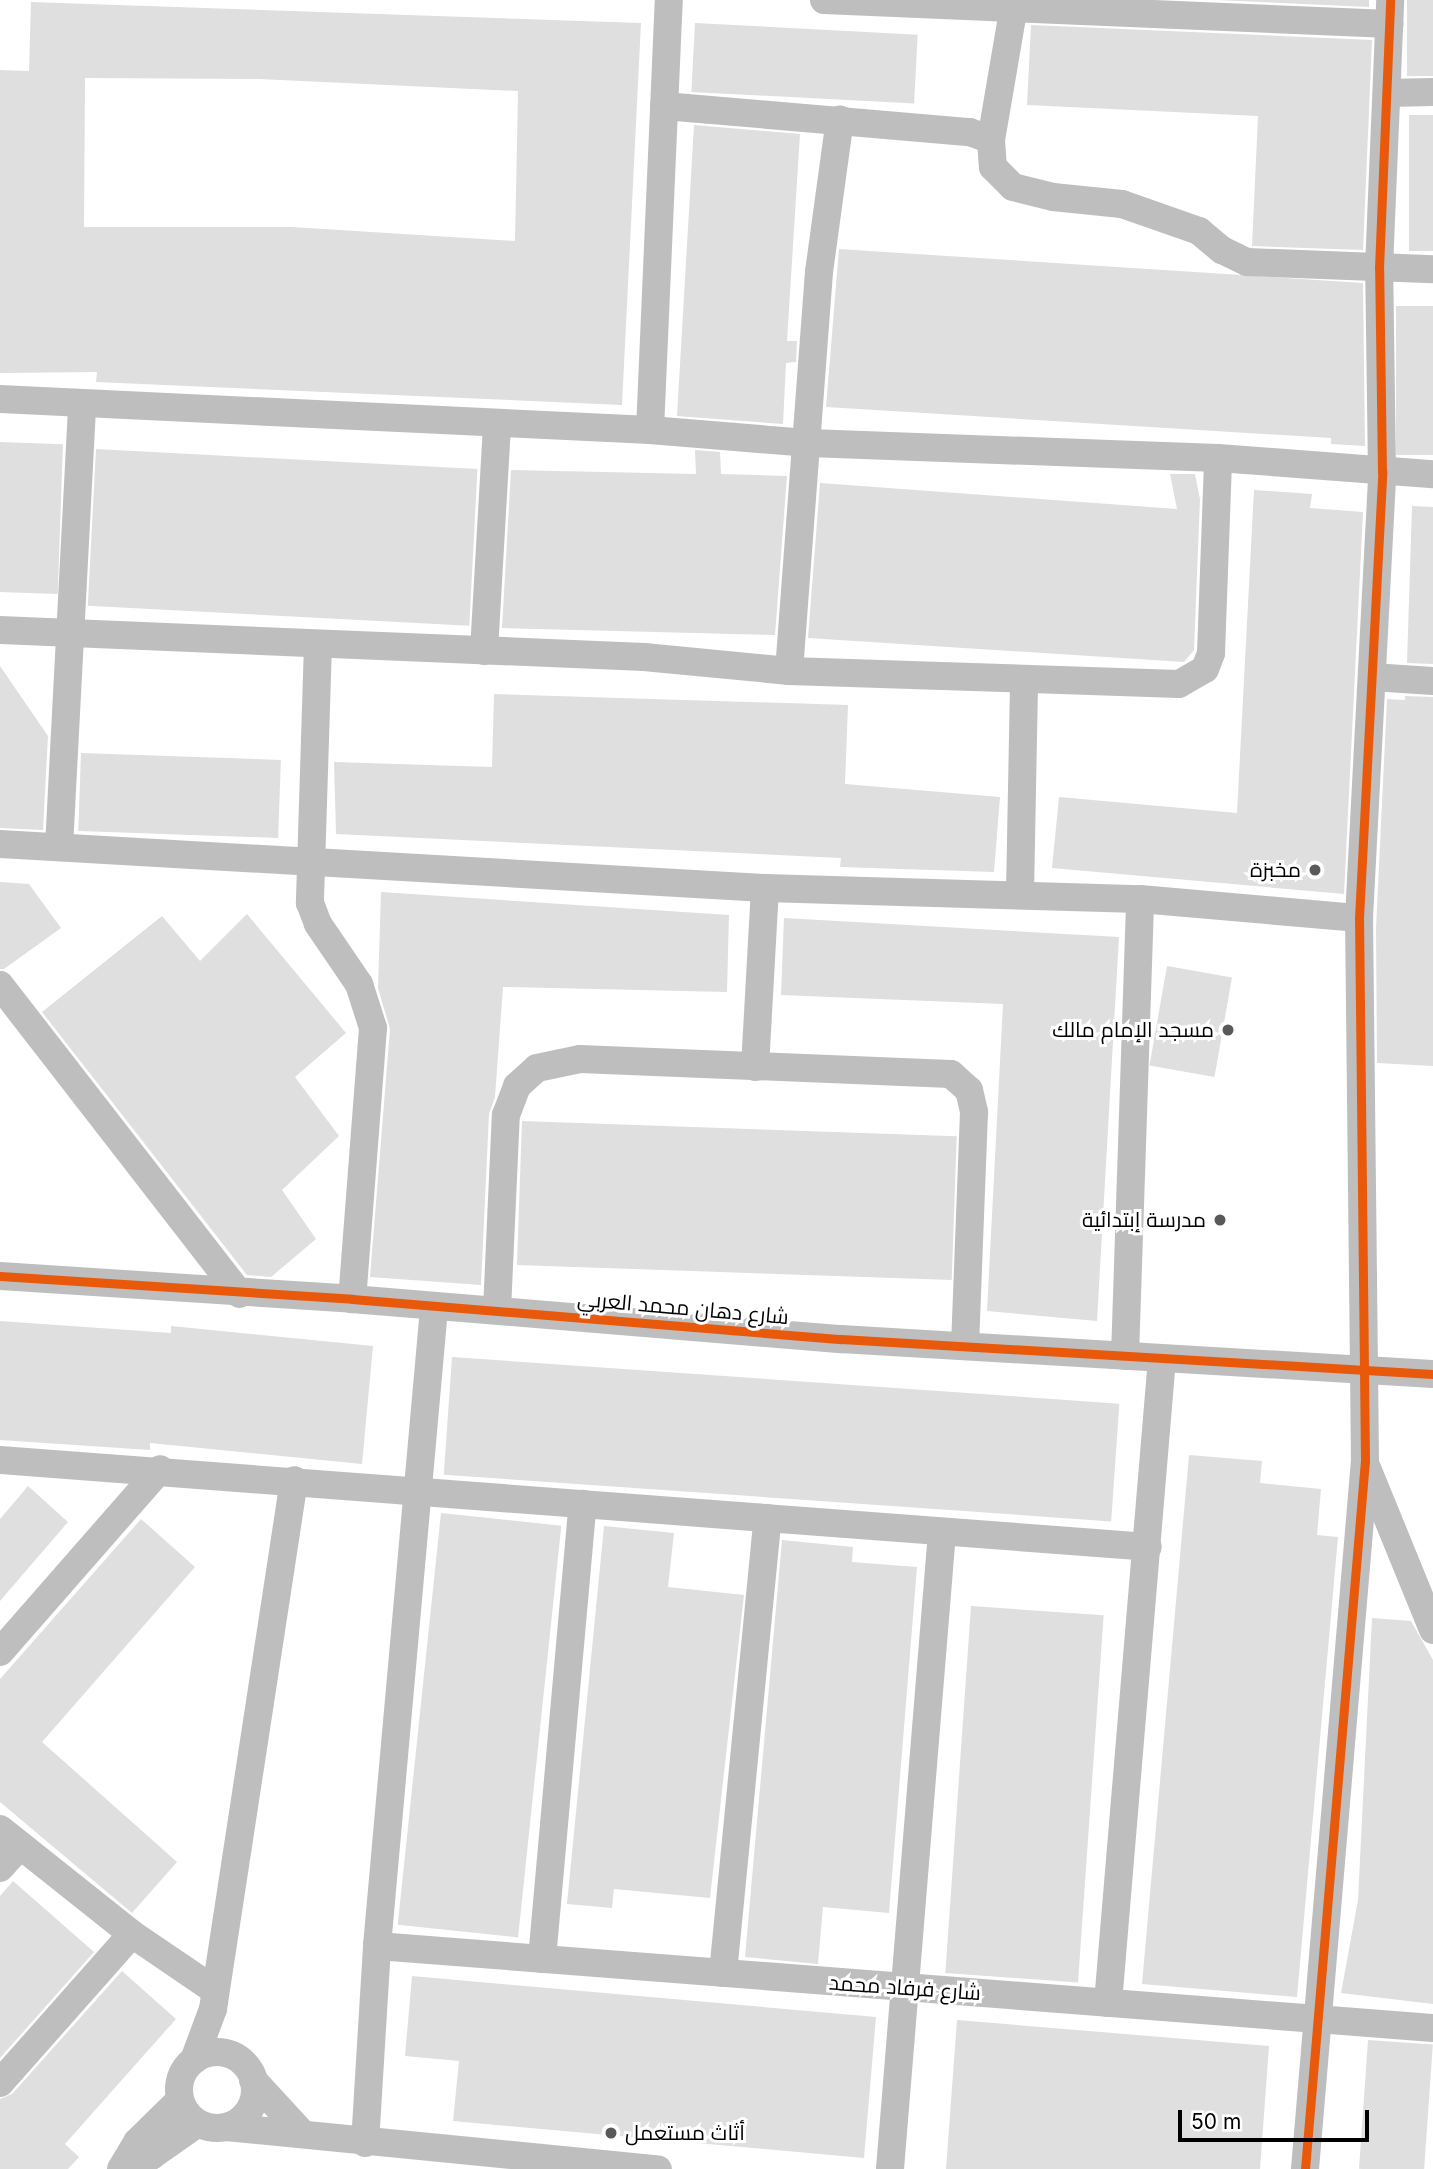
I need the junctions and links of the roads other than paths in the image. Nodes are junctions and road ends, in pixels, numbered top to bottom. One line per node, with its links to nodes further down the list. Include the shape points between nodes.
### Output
1 (668, 0): 7 (street)
2 (824, 0): 3 (street)
3 (1015, 3): 4 (street); 9 (street)
4 (1390, 12): 6 (street)
5 (1433, 92): 6 (street)
6 (1387, 93): 10 (street)
7 (664, 106): 8 (street); 15 (street)
8 (840, 119): 9 (street, via 970,132); 16 (street, via 819,272)
9 (991, 140): 10 (street, via 993,167 1013,187 1053,197 1122,204 1199,231 1247,262)
10 (1379, 268): 11 (street); 18 (street)
11 (1433, 269)
12 (0, 399): 13 (street)
13 (82, 405): 14 (street); 21 (street)
14 (496, 424): 15 (street); 23 (street)
15 (650, 430): 16 (street)
16 (809, 443): 17 (street); 24 (street)
17 (1218, 458): 18 (street); 26 (street, via 1214,631 1205,669 1179,684 1152,687)
18 (1382, 472): 19 (street); 25 (street)
19 (1433, 474)
20 (0, 630): 21 (street)
21 (72, 631): 22 (street); 29 (street)
22 (318, 644): 23 (street); 30 (street)
23 (484, 651): 24 (street, via 644,657)
24 (789, 671): 26 (street)
25 (1372, 677): 27 (street); 34 (street)
26 (1024, 681): 32 (street)
27 (1433, 681)
28 (0, 844): 29 (street)
29 (59, 847): 30 (street)
30 (308, 863): 31 (street); 39 (street, via 310,903 318,924 359,984 373,1028)
31 (765, 888): 32 (street); 36 (street)
32 (1020, 893): 33 (street)
33 (1140, 899): 34 (street); 43 (street)
34 (1359, 918): 45 (street)
35 (0, 985): 38 (street)
36 (755, 1066): 41 (street, via 580,1059 537,1068 516,1086 506,1115); 42 (street, via 951,1074 961,1079 974,1112)
37 (0, 1276): 38 (street, شارع دهان محمد العربي)
38 (240, 1294): 39 (street, شارع دهان محمد العربي)
39 (352, 1299): 40 (street, شارع دهان محمد العربي)
40 (434, 1308): 41 (street, شارع دهان محمد العربي); 51 (street)
41 (497, 1310): 42 (street, شارع دهان محمد العربي)
42 (965, 1344): 43 (street, شارع دهان محمد العربي)
43 (1125, 1356): 44 (street, شارع دهان محمد العربي)
44 (1162, 1359): 45 (street, شارع دهان محمد العربي); 55 (street)
45 (1364, 1368): 46 (street, شارع دهان محمد العربي); 48 (street)
46 (1433, 1374)
47 (0, 1460): 49 (street)
48 (1365, 1461): 56 (street); 67 (street)
49 (160, 1469): 50 (street); 57 (street)
50 (294, 1480): 51 (street); 65 (street)
51 (417, 1491): 52 (street); 61 (street)
52 (583, 1504): 53 (street); 62 (street)
53 (768, 1518): 54 (street); 63 (street)
54 (942, 1532): 55 (street); 64 (street)
55 (1147, 1547): 66 (street)
56 (1433, 1630)
57 (0, 1652)
58 (10, 1837): 59 (street); 60 (street)
59 (0, 1868)
60 (132, 1934): 65 (street); 72 (street)
61 (377, 1946): 62 (street, شارع فرفاد محمد); 77 (street)
62 (542, 1959): 63 (street, شارع فرفاد محمد)
63 (723, 1973): 64 (street, شارع فرفاد محمد)
64 (905, 1987): 66 (street, شارع فرفاد محمد); 80 (street)
65 (213, 1999): 69 (street); 70 (street)
66 (1108, 2003): 67 (street, شارع فرفاد محمد)
67 (1314, 2020): 68 (street, شارع فرفاد محمد); 81 (street)
68 (1433, 2028)
69 (236, 2057): 70 (street, via 214,2053); 71 (street)
70 (194, 2060): 73 (street, via 179,2085)
71 (253, 2080): 75 (street, via 249,2109); 76 (street)
72 (0, 2083)
73 (180, 2100): 74 (street); 78 (street, via 137,2142)
74 (198, 2123): 75 (street); 78 (street, via 151,2156)
75 (226, 2127): 76 (street)
76 (302, 2132): 77 (street)
77 (365, 2143): 79 (street)
78 (123, 2168)
79 (658, 2169)
80 (890, 2169)
81 (1305, 2169)

